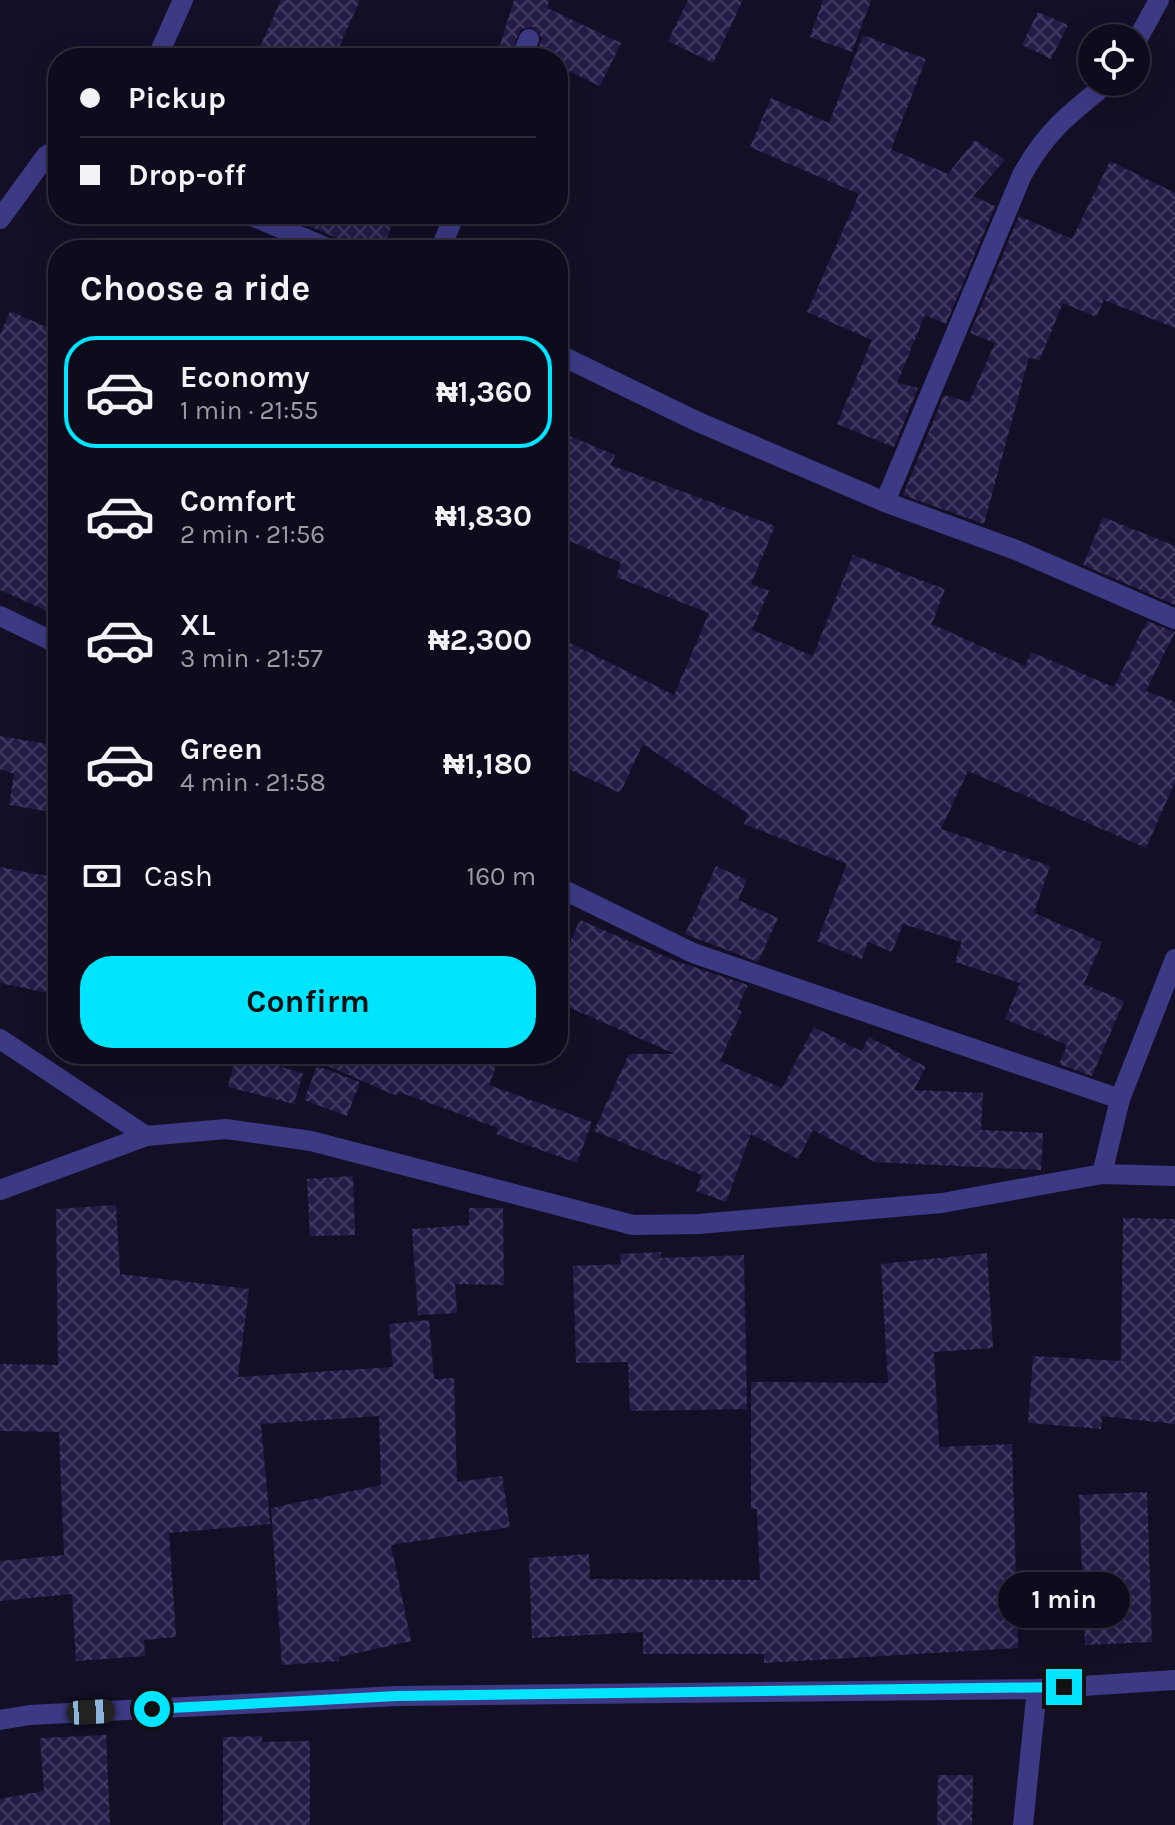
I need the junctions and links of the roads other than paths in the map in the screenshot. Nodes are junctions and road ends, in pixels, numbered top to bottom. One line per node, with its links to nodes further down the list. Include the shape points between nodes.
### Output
1 (183, 0): 4 (street)
2 (1159, 0): 3 (street)
3 (1146, 24)
4 (161, 48)
5 (1090, 96): 11 (street, via 1040,142 1022,175)
6 (48, 155): 7 (street)
7 (0, 219)
8 (271, 224): 9 (street)
9 (308, 240)
10 (568, 359): 11 (street)
11 (885, 502): 13 (street, via 1016,550)
12 (0, 616): 14 (street)
13 (1175, 619)
14 (48, 639)
15 (568, 892): 18 (street, via 693,953)
16 (1175, 959): 18 (street)
17 (0, 1039): 19 (street)
18 (1120, 1099): 20 (street)
19 (146, 1136): 20 (street, via 226,1129 311,1141 633,1225 942,1203); 22 (street)
20 (1102, 1174): 21 (street)
21 (1175, 1176)
22 (0, 1190)
23 (1175, 1680): 24 (street)
24 (1037, 1689): 25 (street, via 397,1696); 26 (street)
25 (0, 1720)
26 (1023, 1825)

